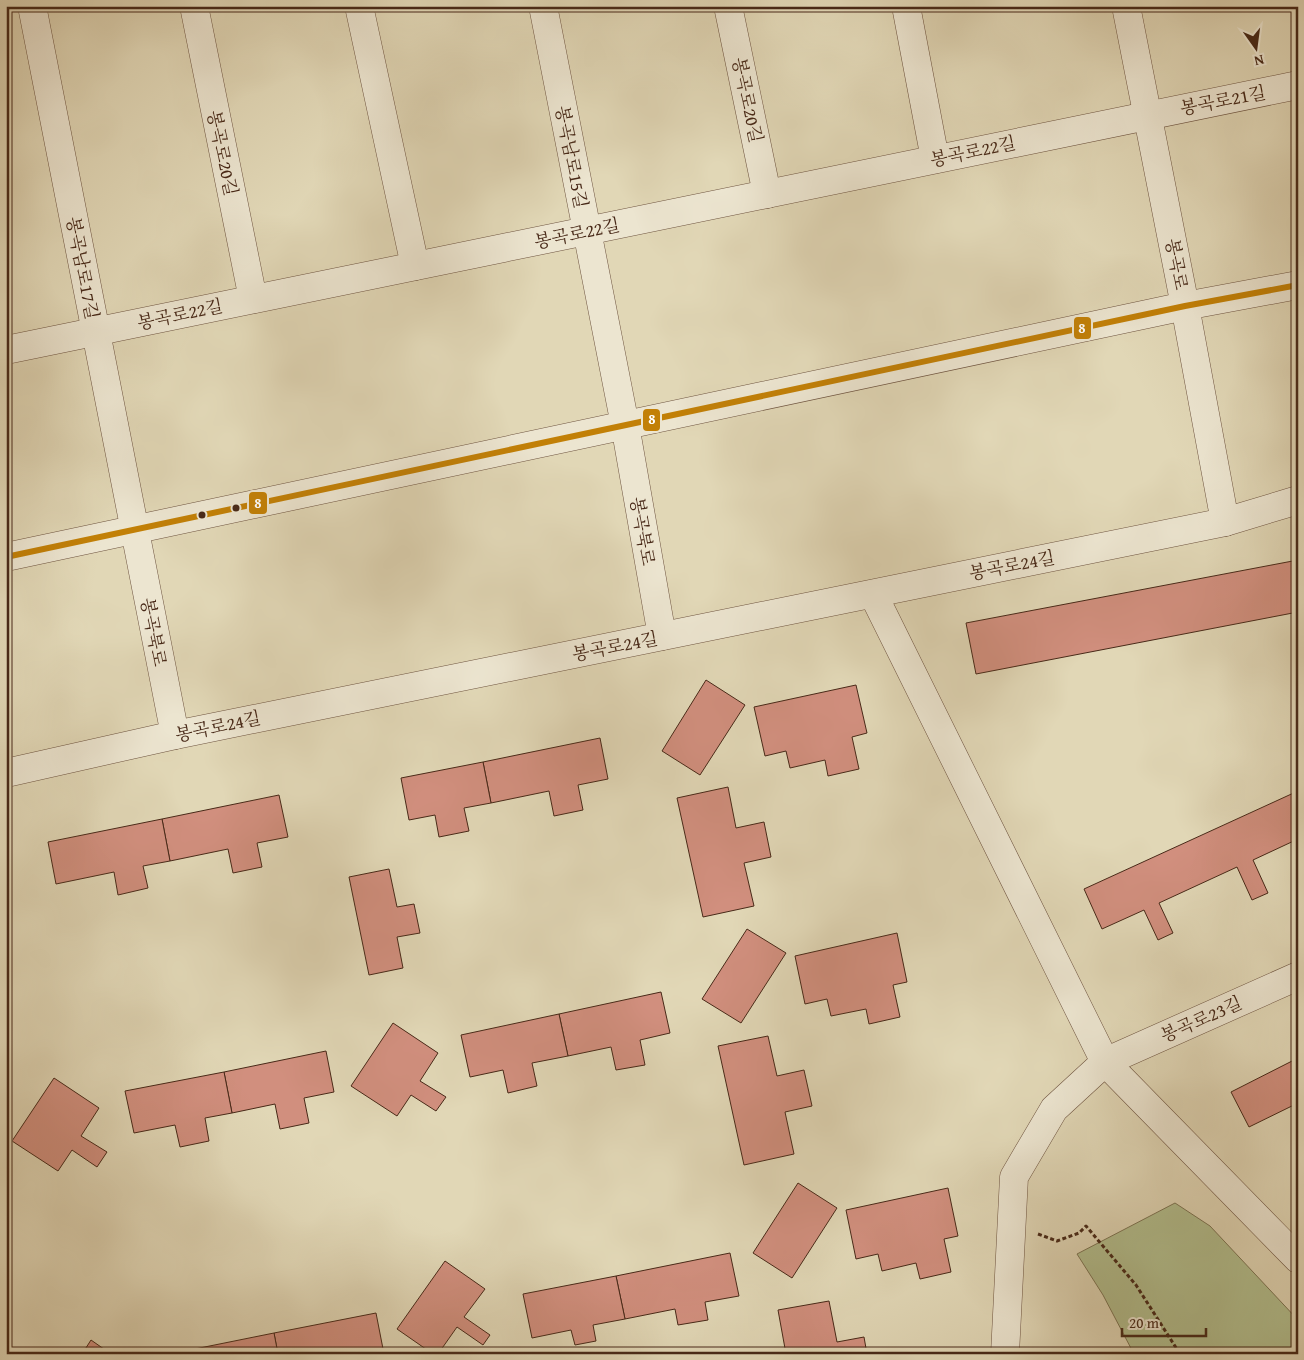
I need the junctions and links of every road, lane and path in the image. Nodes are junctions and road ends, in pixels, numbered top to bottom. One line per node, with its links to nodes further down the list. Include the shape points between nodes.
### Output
1 (32, 6): 17 (street, 봉곡남로17길)
2 (194, 6): 15 (street, 봉곡로20길)
3 (359, 6): 13 (street)
4 (543, 6): 12 (street, 봉곡남로15길)
5 (728, 6): 11 (street, 봉곡로20길)
6 (906, 6): 10 (street)
7 (1126, 6): 9 (street, 봉곡로)
8 (1298, 85): 9 (street, 봉곡로21길)
9 (1147, 115): 10 (street, 봉곡로22길); 16 (street, 봉곡로)
10 (935, 159): 11 (street, 봉곡로22길)
11 (767, 194): 12 (street, 봉곡로22길)
12 (587, 230): 13 (street, 봉곡로22길); 19 (street, 봉곡남로15길)
13 (415, 266): 15 (street, 봉곡로22길)
14 (1298, 285): 16 (street)
15 (254, 299): 17 (street, 봉곡로22길)
16 (1185, 306): 19 (street); 21 (street, 봉곡로)
17 (96, 332): 18 (street, 봉곡로22길); 22 (street, 봉곡남로17길)
18 (6, 350)
19 (625, 425): 22 (street); 25 (street, 봉곡북로)
20 (1298, 500): 21 (street)
21 (1225, 522): 24 (street, 봉곡로24길)
22 (134, 530): 23 (street); 26 (street, 봉곡북로)
23 (6, 558)
24 (873, 594): 25 (street, 봉곡로24길); 29 (street)
25 (662, 636): 26 (street, 봉곡로24길)
26 (174, 735): 27 (street, 봉곡로24길)
27 (6, 773)
28 (1298, 976): 29 (street, 봉곡로23길)
29 (1105, 1062): 30 (street, 봉곡로23길, via 1054,1109 1014,1177); 31 (street)
30 (1012, 1217): 32 (street, 봉곡로23길); 33 (path, via 1026,1229 1057,1241 1079,1233 1086,1226 1136,1285)
31 (1298, 1259)
32 (1005, 1354)
33 (1180, 1354)

